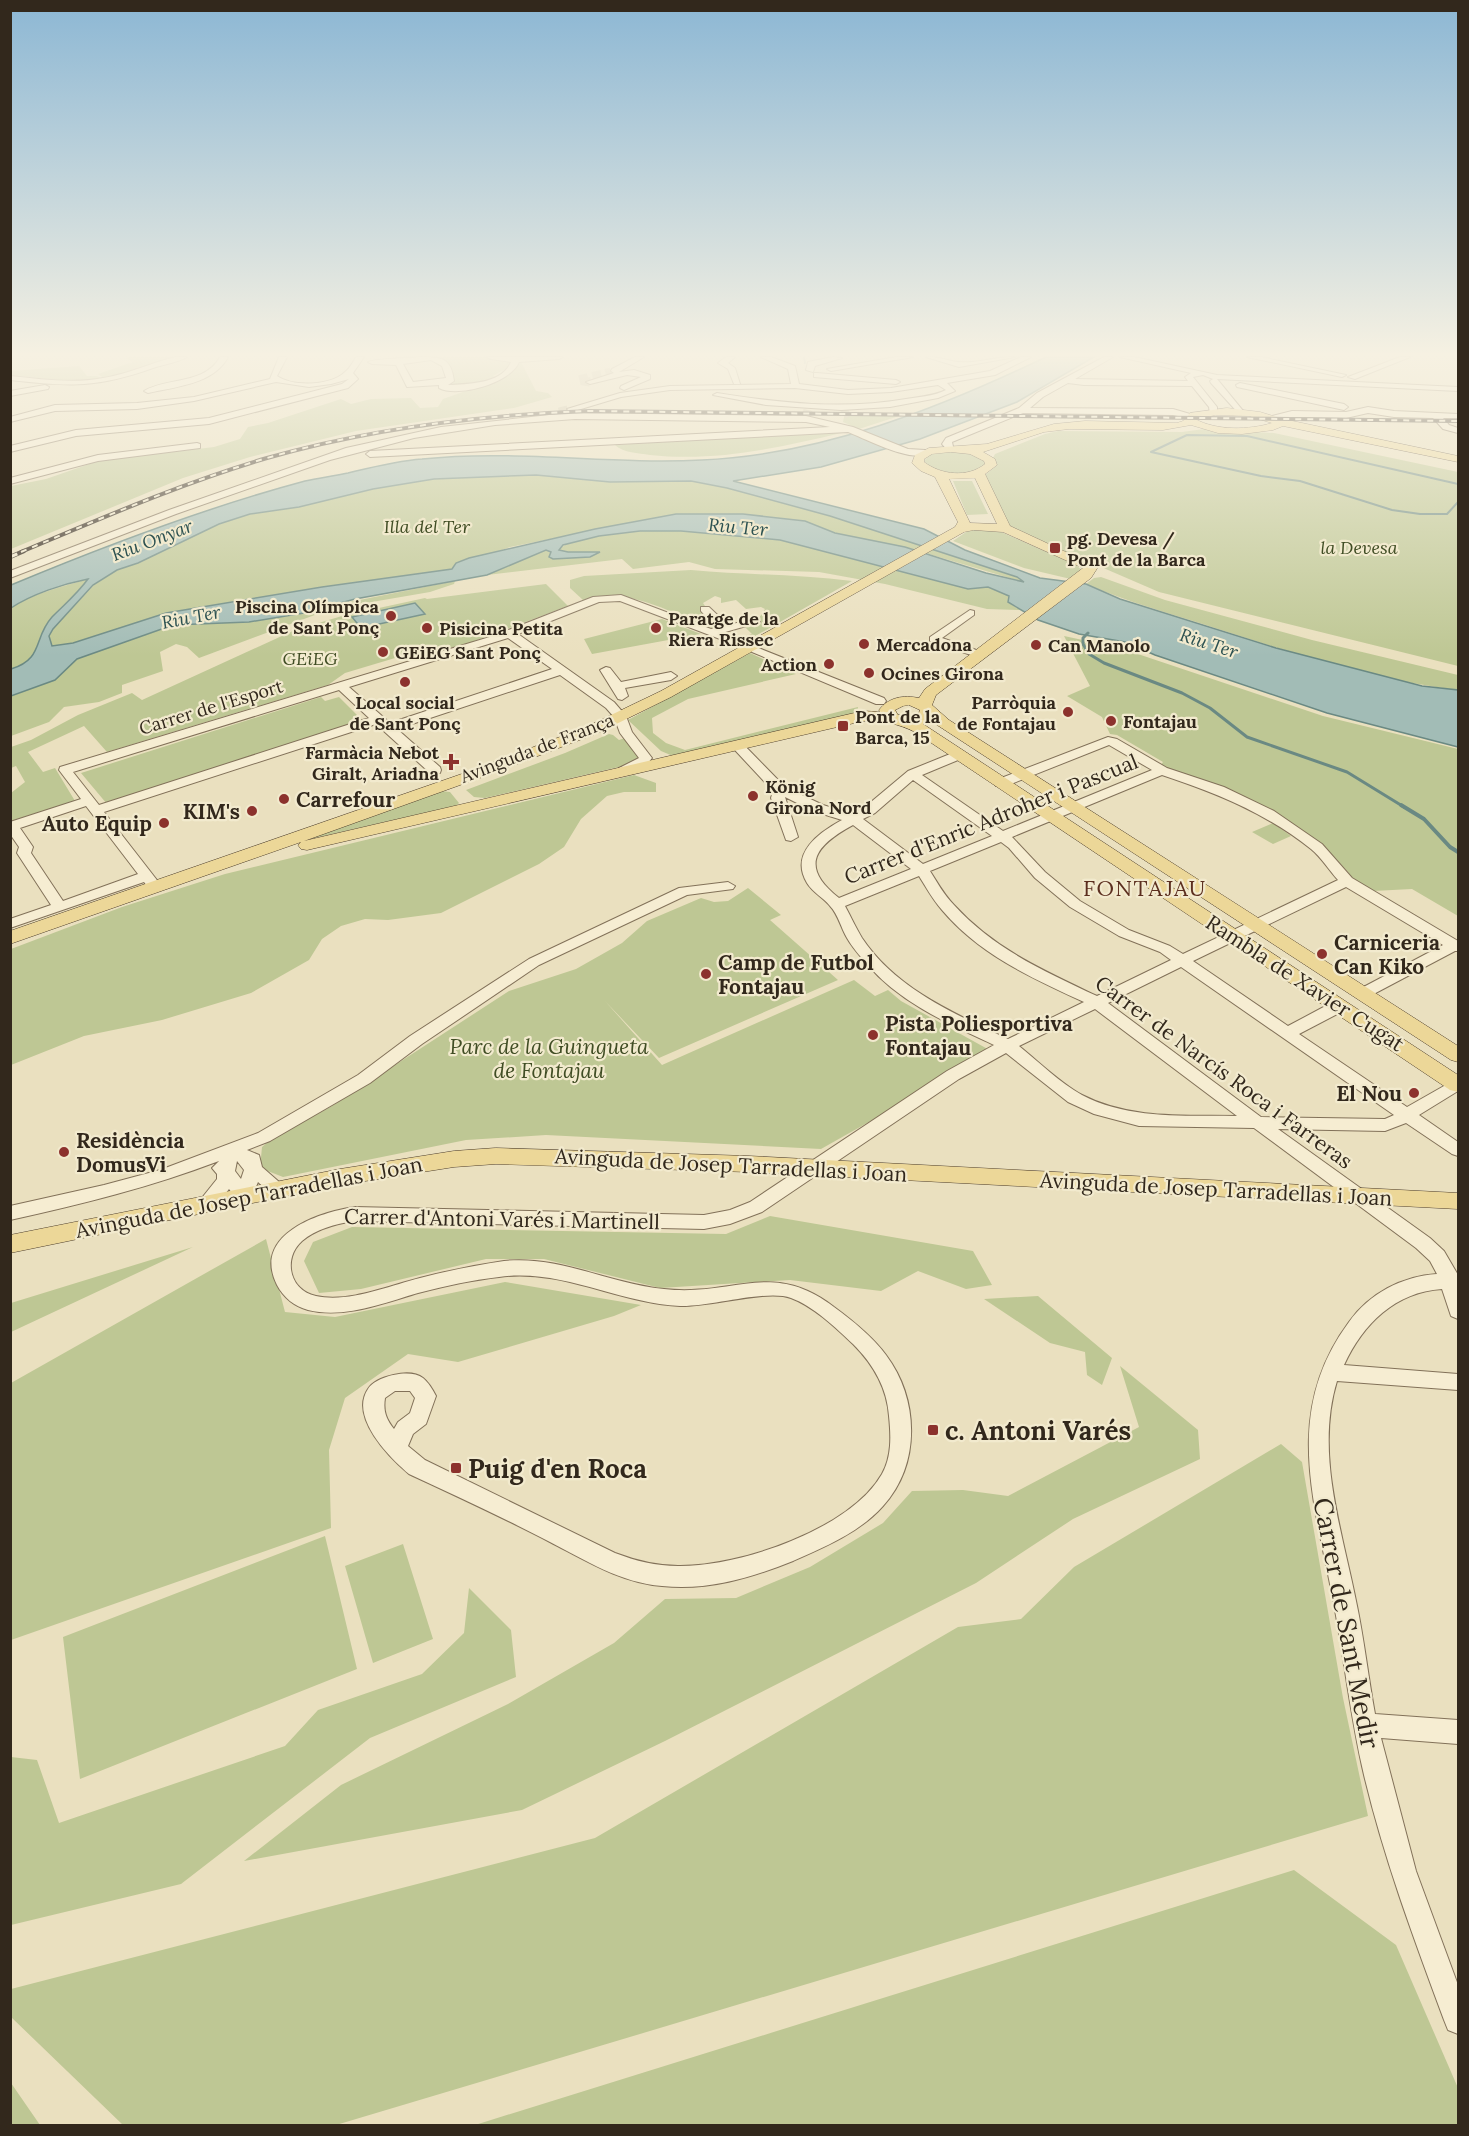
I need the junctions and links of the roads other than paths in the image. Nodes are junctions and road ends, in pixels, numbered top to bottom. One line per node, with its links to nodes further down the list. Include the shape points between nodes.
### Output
1 (922, 456): 11 (main road, via 923,468)
2 (109, 457): 12 (street)
3 (330, 457): 8 (street)
4 (351, 457): 8 (street)
5 (983, 457): 7 (main road)
6 (1396, 457): 9 (main road)
7 (989, 459): 10 (main road, via 990,466)
8 (299, 468): 15 (street)
9 (1458, 470)
10 (979, 473): 11 (main road); 13 (main road)
11 (940, 474): 14 (main road, via 964,522)
12 (10, 481)
13 (1005, 528): 14 (main road, via 981,526); 24 (main road, via 1089,572)
14 (956, 531): 31 (main road, Avinguda de França, via 666,694)
15 (10, 575)
16 (705, 609): 19 (street)
17 (970, 613): 24 (street, via 934,639)
18 (754, 622): 19 (street)
19 (726, 628): 20 (street)
20 (712, 632): 21 (street, Carrer de l'Esport, via 611,597); 22 (street, Carrer de l'Esport)
21 (509, 633): 25 (street); 28 (street, Carrer de l'Esport)
22 (741, 644)
23 (756, 650): 32 (street)
24 (978, 654): 30 (main road, via 930,692 924,702)
25 (562, 670): 31 (street); 33 (street)
26 (606, 670): 29 (street)
27 (671, 676): 29 (street)
28 (341, 686): 33 (street); 48 (street, Carrer de l'Esport, via 65,770)
29 (618, 686): 31 (street, via 622,699)
30 (927, 709): 32 (main road, via 925,718); 42 (main road, Rambla de Xavier Cugat)
31 (615, 710): 34 (main road, Avinguda de França); 35 (street)
32 (892, 710): 36 (main road, Avinguda de França); 37 (main road, Rambla de Xavier Cugat)
33 (383, 723): 43 (street); 48 (street)
34 (592, 730): 35 (street, via 617,728); 40 (main road, Avinguda de França)
35 (626, 732): 38 (street, via 646,760)
36 (737, 745): 38 (main road, Avinguda de França); 45 (street)
37 (959, 755): 41 (street); 44 (main road, Rambla de Xavier Cugat)
38 (624, 771): 47 (main road, Avinguda de França)
39 (1162, 771): 42 (street, via 1107,741); 49 (street, Carrer d'Enric Adroher i Pascual); 57 (street, via 1219,790 1269,814 1317,847)
40 (482, 772): 43 (main road, Avinguda de França); 46 (main road, via 463,786)
41 (913, 774): 51 (street); 53 (street)
42 (1022, 774): 44 (street); 49 (main road, Rambla de Xavier Cugat)
43 (441, 777): 46 (main road); 55 (main road, Avinguda de França)
44 (1002, 783): 50 (main road, Rambla de Xavier Cugat)
45 (780, 790): 51 (street, Carrer de Narcís Roca i Farreras); 52 (street, via 778,798)
46 (462, 795): 47 (main road, via 472,801)
47 (500, 799): 55 (main road, Avinguda de França)
48 (93, 806): 56 (street); 60 (street, via 12,826 26,847 24,853)
49 (1074, 808): 50 (street, Carrer d'Enric Adroher i Pascual); 62 (main road, Rambla de Xavier Cugat)
50 (1052, 816): 53 (street, Carrer d'Enric Adroher i Pascual); 63 (main road, Rambla de Xavier Cugat)
51 (854, 819): 54 (street, Carrer de Narcís Roca i Farreras); 59 (street, via 825,835 810,857 813,881)
52 (791, 837)
53 (1002, 837): 54 (street, Carrer d'Enric Adroher i Pascual); 66 (street, via 1075,904)
54 (922, 870): 59 (street, Carrer d'Enric Adroher i Pascual); 68 (street, Carrer de Narcís Roca i Farreras, via 947,907 986,944 1039,976)
55 (198, 871): 56 (main road, Avinguda de França)
56 (151, 881): 60 (street); 64 (main road, Avinguda de França)
57 (1347, 881): 62 (street, Carrer d'Antoni Varés i Martinell); 65 (street)
58 (728, 886): 76 (street, via 684,891 534,962 344,1092)
59 (837, 904): 71 (street, via 855,939 895,983)
60 (60, 906): 61 (street)
61 (10, 924)
62 (1255, 925): 63 (street, Carrer d'Antoni Varés i Martinell); 67 (main road, Rambla de Xavier Cugat)
63 (1233, 936): 66 (street, Carrer d'Antoni Varés i Martinell); 69 (main road, Rambla de Xavier Cugat)
64 (10, 938)
65 (1453, 947): 67 (street)
66 (1182, 961): 68 (street, Carrer d'Antoni Varés i Martinell); 70 (street)
67 (1362, 994): 72 (main road, Rambla de Xavier Cugat)
68 (1096, 1002): 71 (street, Carrer d'Antoni Varés i Martinell); 75 (street, Carrer de Narcís Roca i Farreras)
69 (1339, 1006): 70 (street); 73 (main road, Rambla de Xavier Cugat)
70 (1288, 1034): 74 (street)
71 (1006, 1050): 75 (street, via 1074,1098 1112,1114 1153,1122); 80 (street, Carrer d'Antoni Varés i Martinell, via 952,1075)
72 (1458, 1055)
73 (1458, 1085): 74 (street)
74 (1407, 1115): 75 (street, via 1391,1124 1374,1126); 78 (street)
75 (1260, 1124): 85 (street, Carrer de Narcís Roca i Farreras)
76 (252, 1140): 77 (street); 81 (street)
77 (231, 1148): 79 (street); 81 (street); 82 (street)
78 (1458, 1150)
79 (192, 1164): 82 (street, via 214,1163); 88 (street, via 104,1192)
80 (815, 1167): 83 (main road, Avinguda de Josep Tarradellas i Joan, via 485,1156); 85 (main road, Avinguda de Josep Tarradellas i Joan); 94 (street, Carrer d'Antoni Varés i Martinell, via 756,1207 723,1220 342,1216 299,1234 285,1250 281,1269 286,1285 298,1297 323,1305 510,1268 588,1278 656,1296 710,1297 772,1287 796,1292 821,1307 874,1353 891,1378 902,1424 900,1462 884,1489 845,1525 824,1538 742,1569 658,1576 613,1562 417,1467)
81 (253, 1169): 83 (street); 84 (street)
82 (226, 1172): 84 (street); 87 (street, via 226,1181)
83 (277, 1188): 84 (main road, Avinguda de Josep Tarradellas i Joan)
84 (244, 1196): 87 (main road, Avinguda de Josep Tarradellas i Joan)
85 (1359, 1197): 86 (main road, Avinguda de Josep Tarradellas i Joan); 90 (street, Carrer de Narcís Roca i Farreras, via 1433,1251)
86 (1458, 1201)
87 (206, 1204): 89 (main road, Avinguda de Josep Tarradellas i Joan)
88 (10, 1213)
89 (10, 1244)
90 (1453, 1281): 91 (street, Carrer de Narcís Roca i Farreras); 92 (street, Carrer de Sant Medir, via 1408,1288 1387,1296 1355,1328)
91 (1458, 1311)
92 (1332, 1372): 93 (street); 95 (street, Carrer de Sant Medir, via 1325,1387 1321,1415 1319,1480)
93 (1458, 1382)
94 (397, 1447)
95 (1366, 1725): 96 (street); 97 (street, Carrer de Sant Medir, via 1397,1852)
96 (1458, 1732)
97 (1458, 2020)

